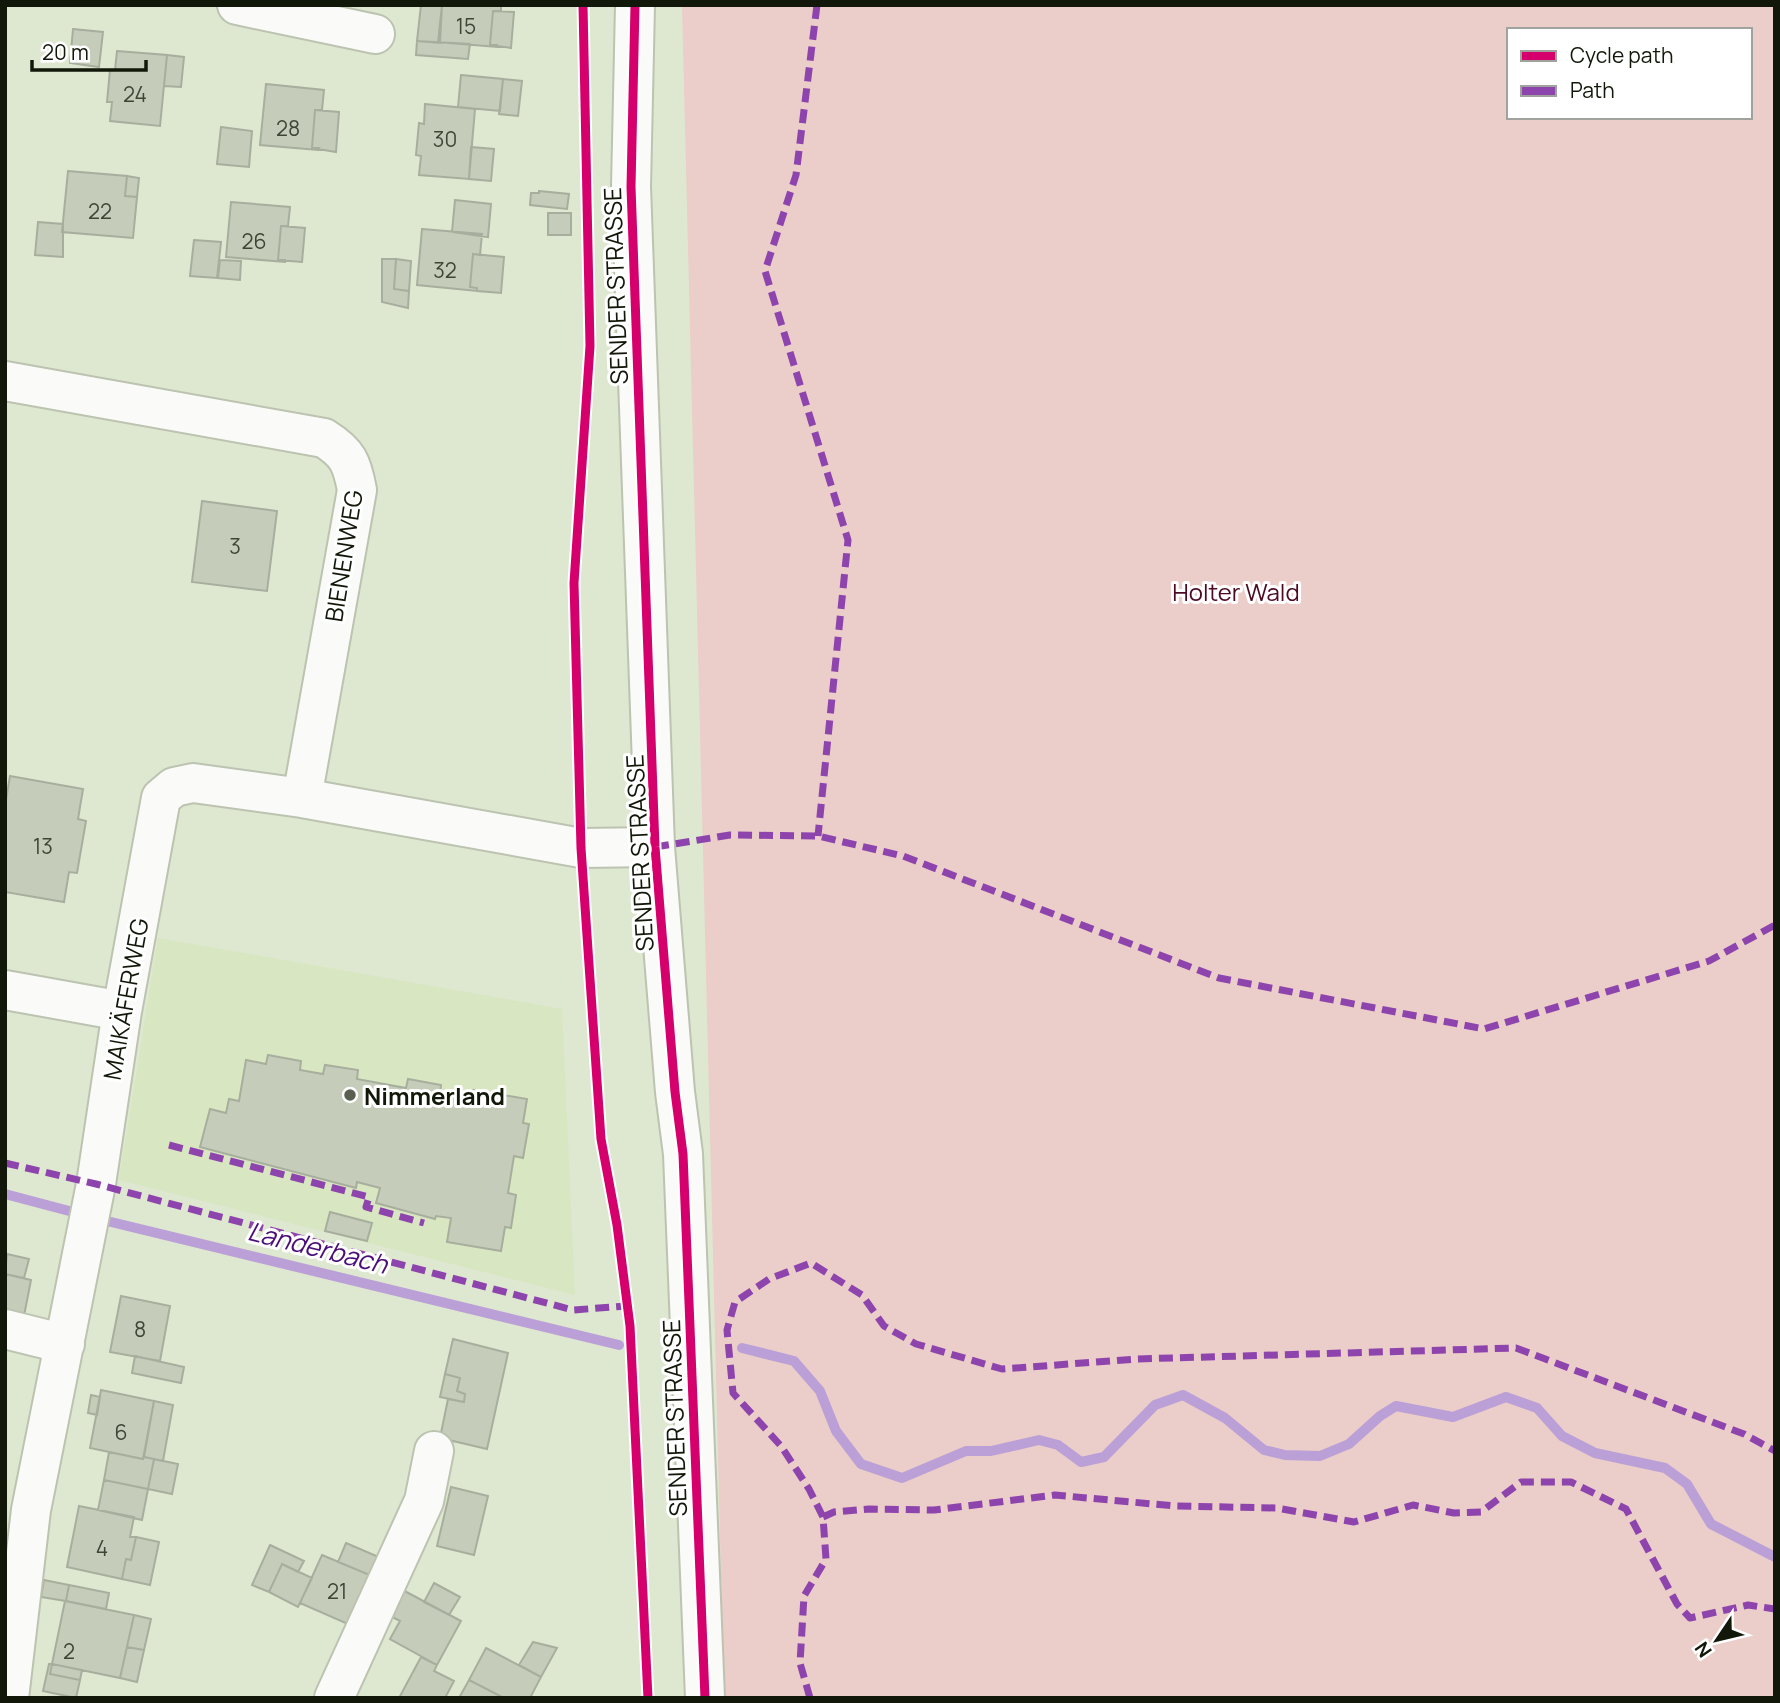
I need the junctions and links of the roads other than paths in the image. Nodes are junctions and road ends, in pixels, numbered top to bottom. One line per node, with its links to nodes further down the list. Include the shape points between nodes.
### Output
1 (237, 5): 3 (street)
2 (635, 5): 6 (street, SENDER STRASSE, via 631,187)
3 (376, 34)
4 (5, 381): 5 (street, BIENENWEG, via 324,438 339,447 353,466 356,490)
5 (302, 798): 6 (street, MAIKÄFERWEG, via 581,848); 8 (street, MAIKÄFERWEG, via 193,783 174,787 161,798)
6 (655, 847): 15 (street, SENDER STRASSE, via 683,1154)
7 (5, 990): 8 (street)
8 (122, 1011): 10 (street, MAIKÄFERWEG)
9 (5, 1329): 10 (street)
10 (65, 1344): 12 (street, MAIKÄFERWEG)
11 (434, 1451): 14 (street, via 424,1501)
12 (18, 1507): 13 (street, MAIKÄFERWEG)
13 (9, 1698)
14 (334, 1698)
15 (705, 1698)

